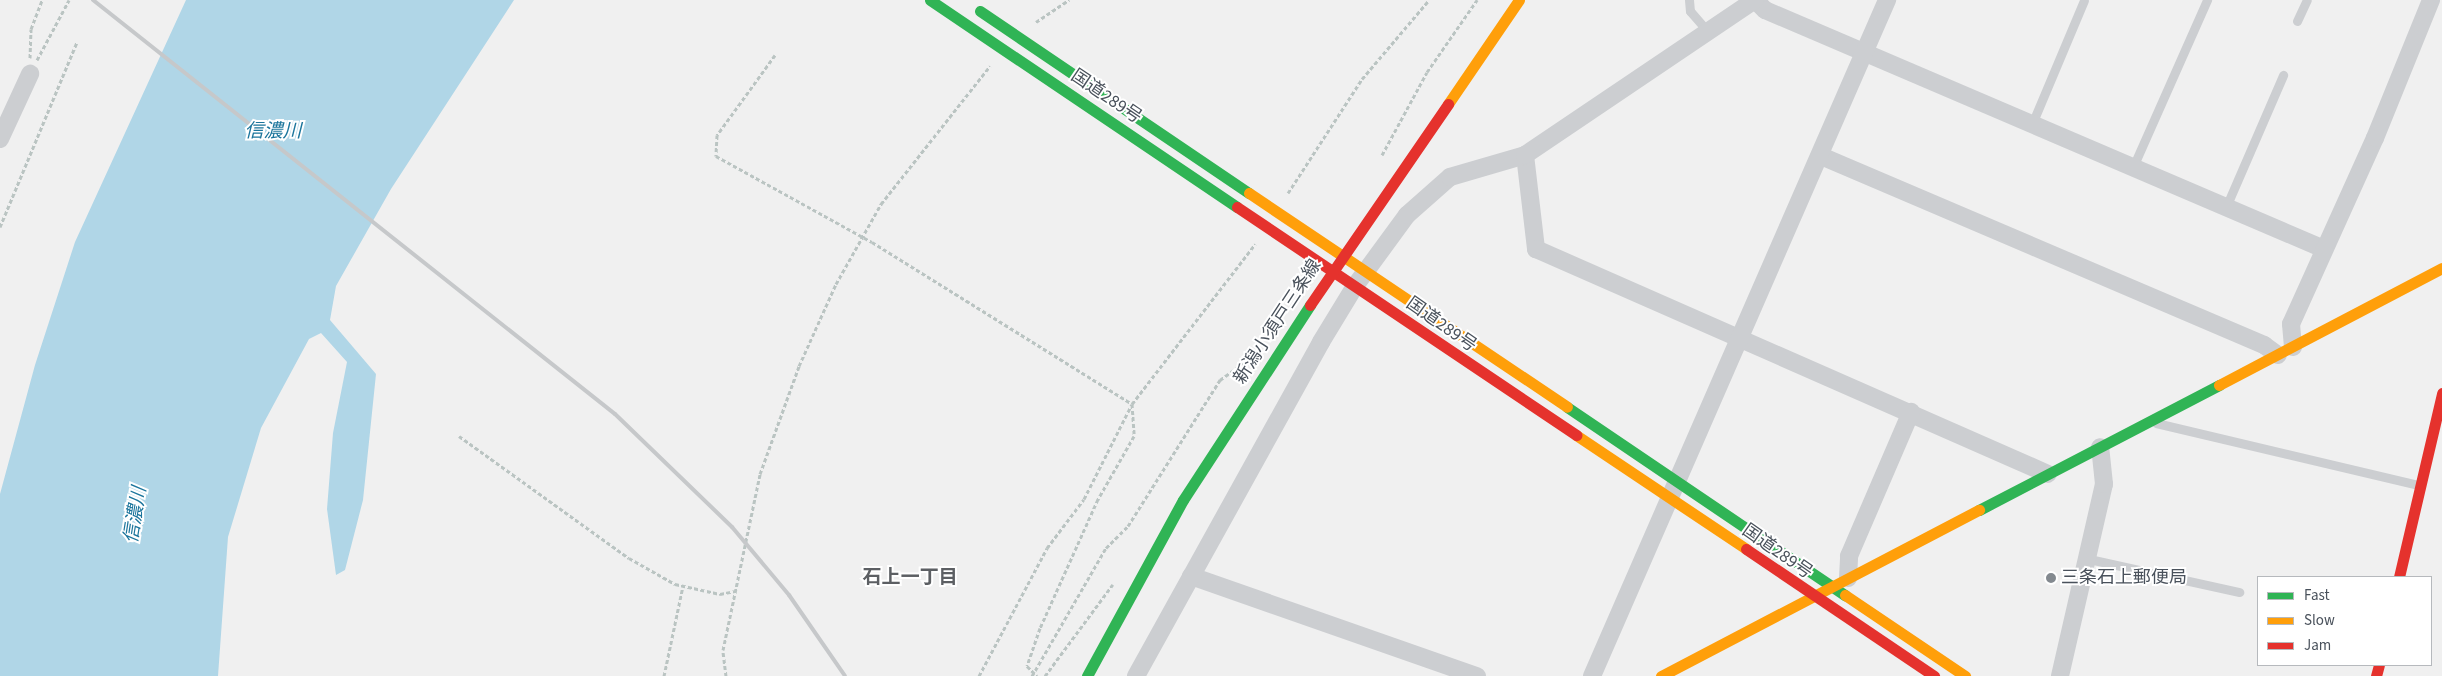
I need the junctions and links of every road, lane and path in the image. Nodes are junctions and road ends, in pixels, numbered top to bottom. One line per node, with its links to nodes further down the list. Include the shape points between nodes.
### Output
1 (42, 0): 23 (path, via 31,29)
2 (69, 0): 23 (path)
3 (930, 0): 40 (main road, 国道289号)
4 (1068, 0): 17 (path)
5 (1429, 0): 31 (path, via 1362,79)
6 (1477, 0): 27 (path, via 1427,72)
7 (1519, 0): 37 (main road, 新潟小須戸三条線)
8 (1689, 0): 18 (lane, via 1690,11)
9 (1755, 0): 18 (street); 20 (street, via 1765,10)
10 (1887, 0): 20 (street)
11 (2084, 0): 25 (lane)
12 (2208, 0): 30 (lane)
13 (2306, 0): 16 (lane)
14 (2431, 0): 36 (street, via 2375,138)
15 (973, 6): 37 (main road, 国道289号)
16 (2298, 21)
17 (1031, 26)
18 (1708, 32): 28 (street)
19 (77, 42): 33 (path)
20 (1865, 53): 25 (street); 29 (street)
21 (775, 55): 34 (path, via 717,136 716,156)
22 (993, 64): 34 (path, via 881,204)
23 (30, 74): 26 (street)
24 (2283, 74): 32 (lane)
25 (2032, 124): 30 (street)
26 (0, 139)
27 (1382, 155)
28 (1525, 155): 39 (street, via 1450,177 1407,215); 42 (street, via 1536,249)
29 (1822, 156): 42 (street); 43 (street, via 2264,345)
30 (2133, 167): 32 (street)
31 (1286, 196)
32 (2226, 207): 36 (street)
33 (0, 227)
34 (861, 237): 46 (path); 59 (path, via 799,366 763,465)
35 (1259, 238): 46 (path, via 1238,272)
36 (2324, 249): 43 (street, via 2291,324)
37 (1344, 255): 39 (main road, 国道289号); 40 (main road, 新潟小須戸三条線)
38 (2442, 268): 43 (main road)
39 (1366, 269): 41 (street); 58 (main road, 国道289号)
40 (1333, 270): 41 (main road, 国道289号); 66 (main road, 新潟小須戸三条線, via 1183,500)
41 (1354, 286): 54 (street); 61 (main road, 国道289号)
42 (1742, 338): 47 (street); 69 (street)
43 (2286, 351): 48 (main road)
44 (1249, 360): 62 (path, via 1220,380 1128,526 1106,548)
45 (2442, 393): 52 (main road)
46 (1132, 404): 62 (path, via 1134,436 1098,499 1040,628 1027,666); 65 (path, via 1084,499 1047,548)
47 (1911, 412): 51 (street); 56 (street, via 1849,556)
48 (2150, 421): 50 (main road); 52 (lane)
49 (459, 436): 57 (path, via 629,558)
50 (2100, 447): 51 (main road); 53 (street, via 2104,484)
51 (2048, 474): 56 (main road)
52 (2421, 485): 55 (main road)
53 (2089, 558): 60 (lane); 73 (street)
54 (1191, 576): 67 (street); 68 (street)
55 (2399, 576)
56 (1848, 578): 58 (main road)
57 (683, 586): 59 (path, via 720,594); 63 (path)
58 (1830, 586): 61 (main road); 72 (main road, 国道289号)
59 (735, 591): 64 (path, via 723,650)
60 (2239, 592)
61 (1809, 596): 70 (main road); 71 (main road, 国道289号)
62 (1034, 675)
63 (664, 676)
64 (726, 676)
65 (979, 676)
66 (1087, 676)
67 (1136, 676)
68 (1477, 676)
69 (1592, 676)
70 (1661, 676)
71 (1934, 676)
72 (1966, 676)
73 (2060, 676)

